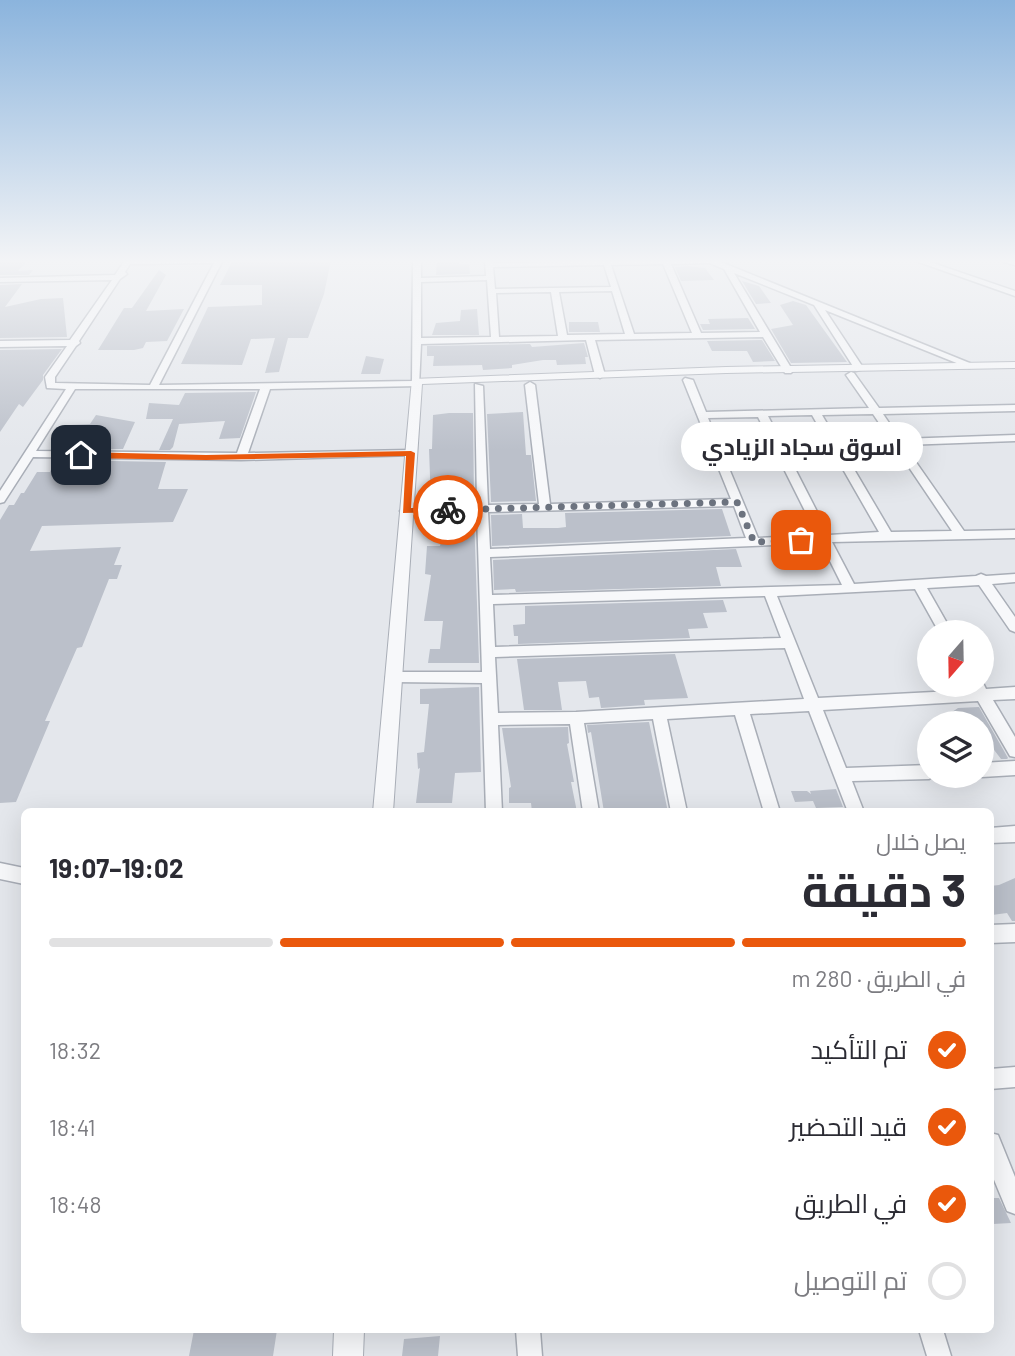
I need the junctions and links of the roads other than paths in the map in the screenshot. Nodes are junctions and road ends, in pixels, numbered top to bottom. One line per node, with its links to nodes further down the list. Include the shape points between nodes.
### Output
1 (89, 323): 18 (street)
2 (186, 323): 33 (street)
3 (416, 323): 17 (street)
4 (494, 323): 16 (street)
5 (561, 323): 14 (street)
6 (625, 323): 13 (street)
7 (692, 323): 11 (street)
8 (759, 323): 12 (street)
9 (828, 323): 23 (street)
10 (867, 323): 21 (street)
11 (697, 334): 12 (street); 13 (street)
12 (765, 334): 22 (street)
13 (629, 336): 15 (street)
14 (563, 337): 15 (street); 16 (street)
15 (590, 337): 26 (street)
16 (495, 339): 17 (street)
17 (416, 341): 28 (street)
18 (76, 343): 19 (street); 31 (street, via 50,377 50,386)
19 (0, 345)
20 (1015, 365): 21 (street)
21 (972, 366): 23 (street)
22 (788, 370): 23 (street); 25 (street)
23 (855, 372): 24 (street); 25 (street); 35 (street)
24 (1011, 372)
25 (728, 374): 26 (street); 27 (street)
26 (600, 375): 28 (street)
27 (688, 380): 29 (street); 38 (street)
28 (416, 385): 30 (street); 32 (street); 41 (street)
29 (530, 385): 30 (street); 46 (street)
30 (478, 386): 47 (street)
31 (72, 387): 33 (street); 42 (street)
32 (265, 387): 33 (street); 43 (street)
33 (153, 388)
34 (1015, 408): 35 (street)
35 (874, 411): 36 (street); 40 (street)
36 (816, 413): 37 (street); 50 (street)
37 (762, 414): 38 (street); 52 (street)
38 (702, 415): 45 (street)
39 (1015, 438): 40 (street)
40 (896, 442): 51 (street)
41 (411, 453): 43 (street); 48 (street)
42 (30, 454): 43 (street); 44 (street)
43 (241, 457)
44 (0, 500)
45 (737, 502): 46 (street); 53 (street)
46 (545, 508): 47 (street)
47 (484, 509): 48 (street); 54 (street)
48 (406, 511): 65 (street)
49 (1015, 534): 51 (street)
50 (887, 536): 51 (street); 52 (street)
51 (961, 536)
52 (825, 539): 53 (street); 58 (street)
53 (754, 542): 54 (street)
54 (486, 553): 60 (street)
55 (981, 578): 56 (street); 57 (street); 62 (street)
56 (1015, 578)
57 (919, 585): 58 (street); 61 (street)
58 (850, 589): 59 (street)
59 (769, 591): 60 (street); 63 (street)
60 (487, 600): 64 (street)
61 (939, 620)
62 (1015, 626)
63 (789, 643): 64 (street); 71 (street)
64 (489, 652): 66 (street)
65 (393, 677): 66 (street); 81 (street)
66 (490, 678): 75 (street)
67 (994, 691): 68 (street)
68 (1015, 693)
69 (917, 695): 71 (street)
70 (983, 697): 76 (street)
71 (813, 703): 72 (street); 80 (street)
72 (741, 709): 73 (street); 85 (street)
73 (659, 713): 74 (street); 84 (street)
74 (576, 718): 75 (street); 83 (street)
75 (491, 719): 82 (street)
76 (1015, 751)
77 (1015, 768): 78 (street)
78 (994, 769)
79 (917, 772): 80 (street)
80 (842, 775): 86 (street)
81 (383, 808)
82 (495, 808)
83 (590, 808)
84 (678, 808)
85 (771, 808)
86 (854, 808)
87 (1015, 834): 88 (street)
88 (994, 836)
89 (0, 871): 90 (street)
90 (21, 875)
91 (1015, 933): 92 (street)
92 (994, 934)
93 (1015, 1077): 94 (street)
94 (994, 1079)
95 (994, 1153): 96 (street)
96 (1015, 1203)
97 (349, 1333): 100 (street)
98 (528, 1333): 101 (street)
99 (932, 1333): 102 (street)
100 (348, 1356)
101 (530, 1356)
102 (939, 1356)

